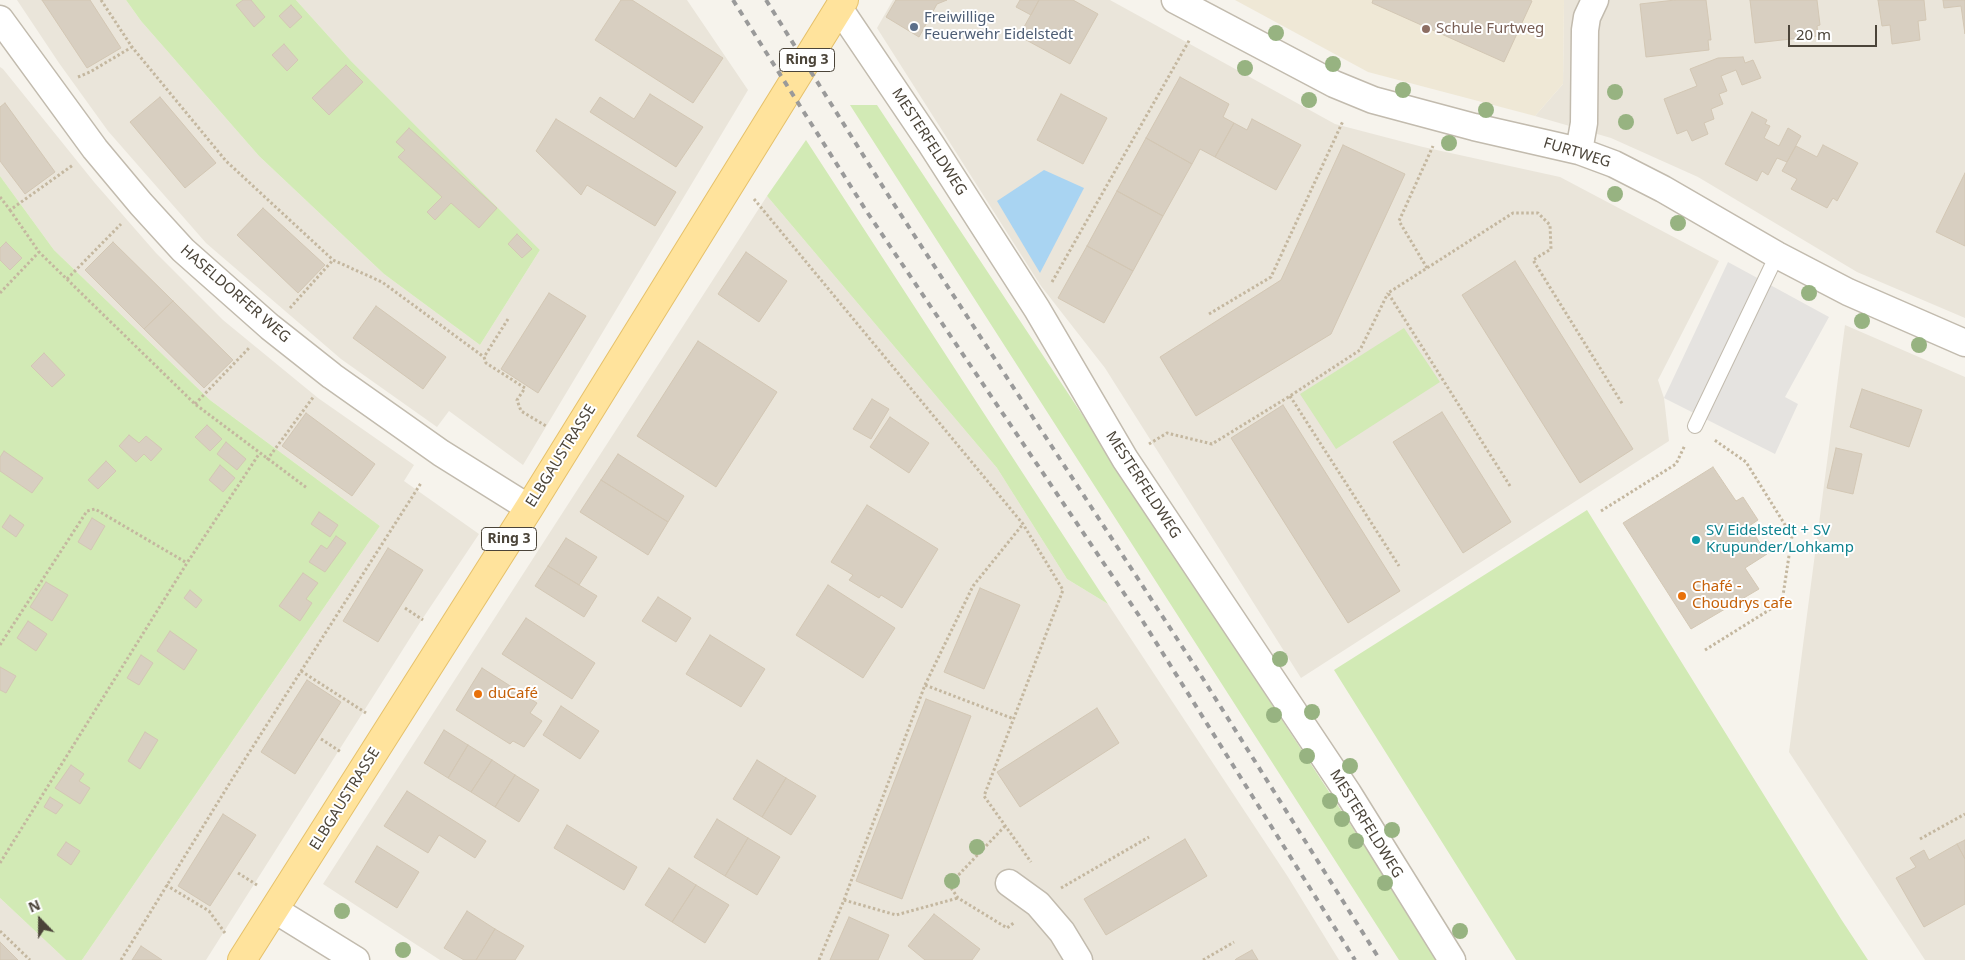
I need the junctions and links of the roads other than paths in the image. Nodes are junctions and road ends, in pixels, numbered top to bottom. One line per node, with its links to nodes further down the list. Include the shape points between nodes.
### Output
1 (1175, 0): 5 (street, FURTWEG, via 1334,84 1373,100)
2 (1595, 0): 5 (street, via 1585,30 1584,123)
3 (842, 4): 9 (main road, ELBGAUSTRASSE / Ring 3); 15 (street, MESTERFELDWEG, via 1037,309 1125,459 1348,793)
4 (0, 19): 9 (street, HASELDORFER WEG, via 95,149 140,204 191,256 270,327 332,376 441,453)
5 (1579, 151): 6 (street, FURTWEG, via 1614,164 1663,189)
6 (1777, 255): 7 (street, FURTWEG, via 1848,292); 8 (lane)
7 (1965, 343)
8 (1695, 426)
9 (529, 508): 11 (main road, ELBGAUSTRASSE / Ring 3)
10 (1009, 883): 14 (street, via 1038,904 1062,932)
11 (268, 899): 12 (main road, ELBGAUSTRASSE / Ring 3); 13 (street)
12 (236, 950)
13 (356, 960)
14 (1079, 960)
15 (1452, 960)

